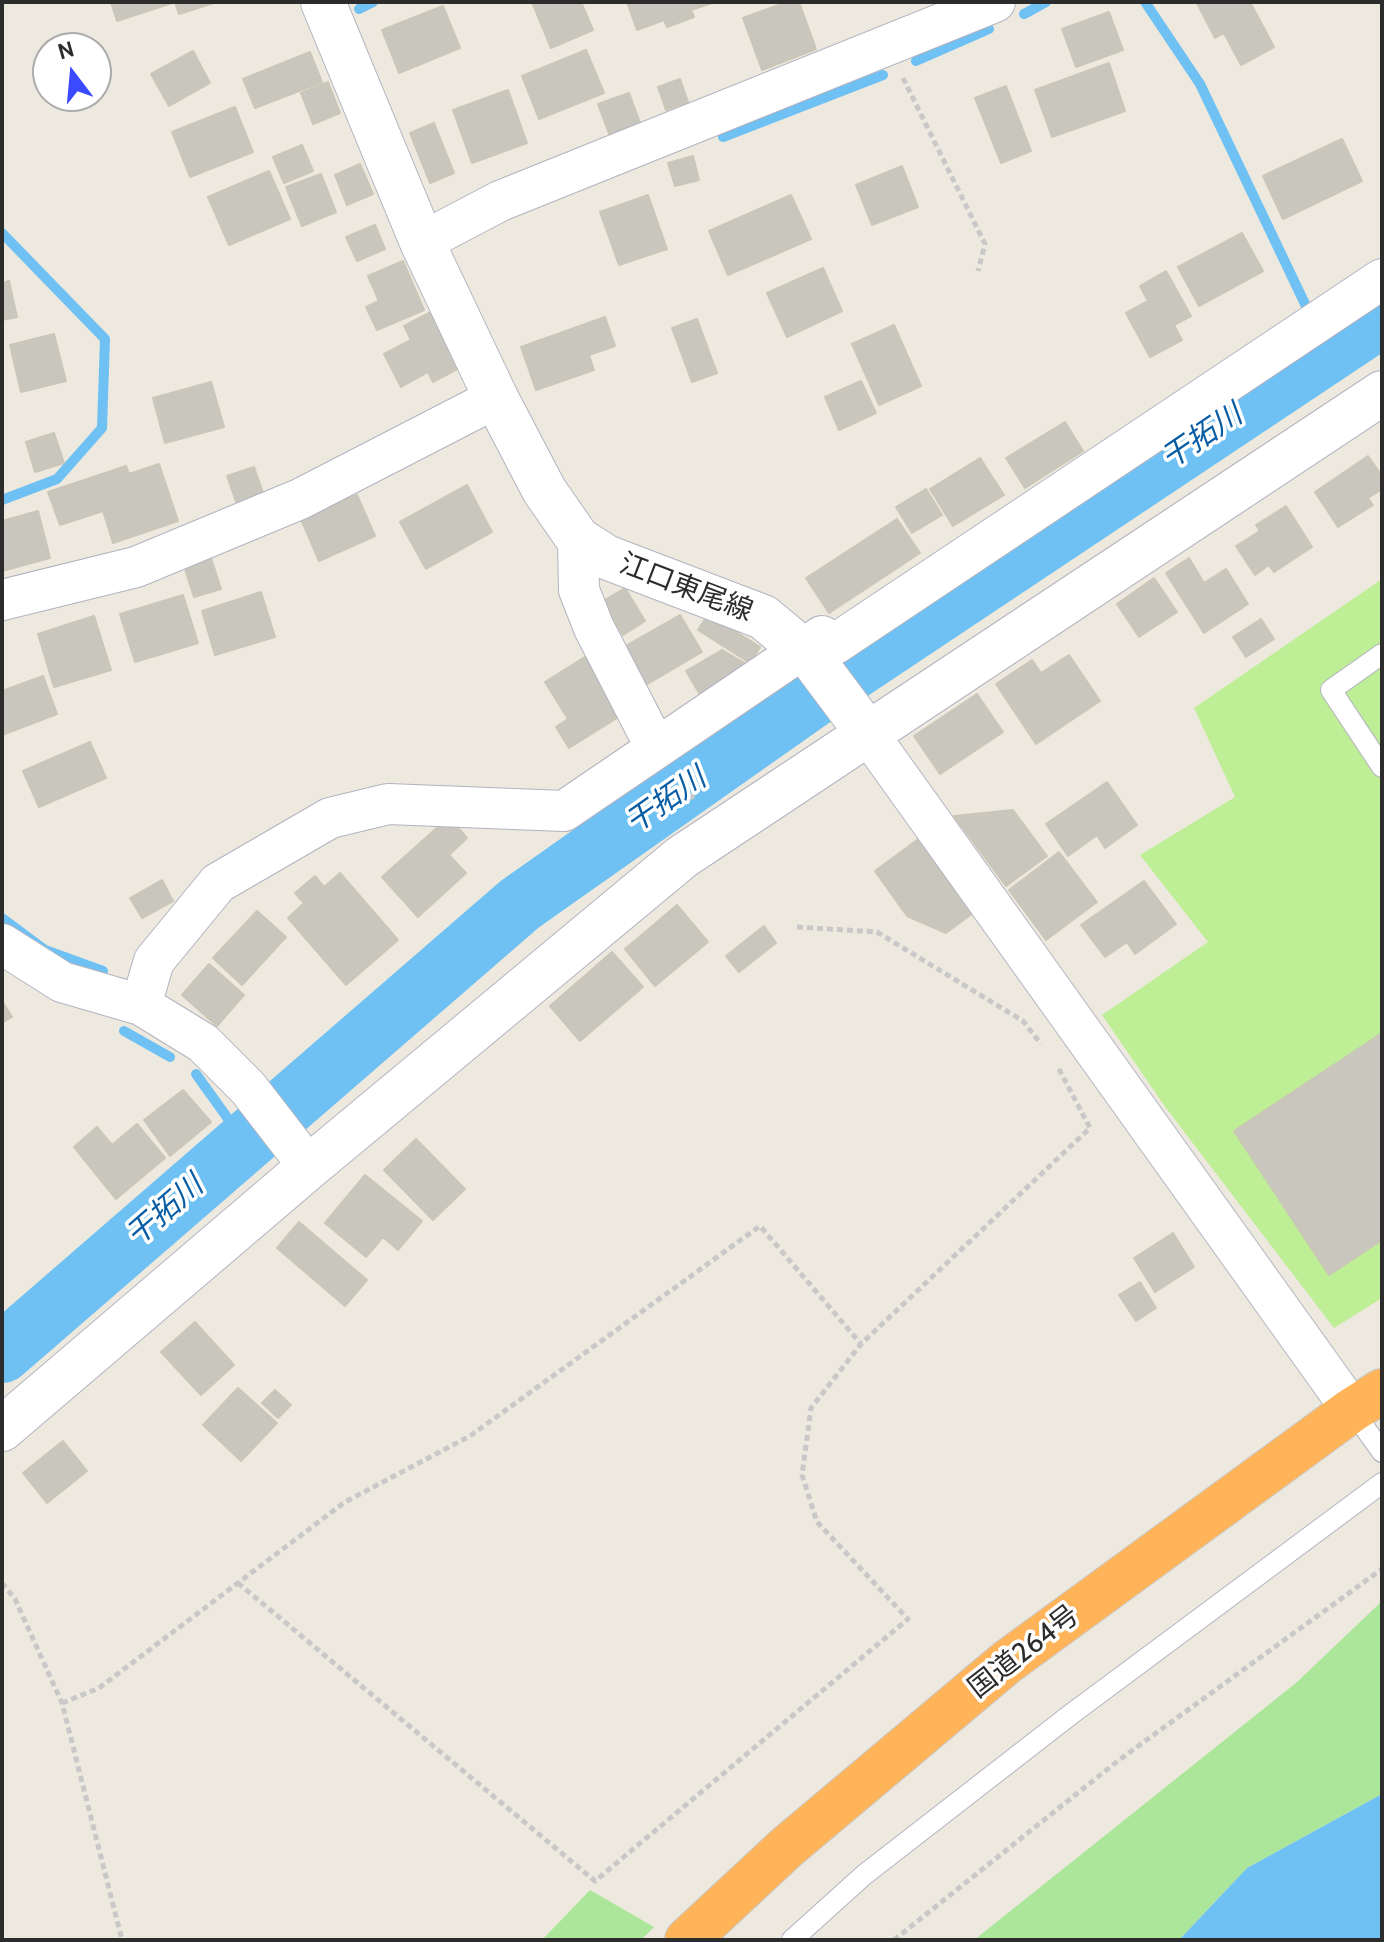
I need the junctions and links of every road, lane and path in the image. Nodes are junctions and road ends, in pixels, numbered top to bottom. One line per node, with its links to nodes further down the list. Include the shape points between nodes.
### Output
1 (323, 2): 4 (main road, 江口東尾線)
2 (995, 2): 3 (street)
3 (887, 45): 4 (street, via 500,201); 5 (path, via 985,244)
4 (422, 242): 8 (main road, 江口東尾線)
5 (978, 271)
6 (1382, 279): 11 (street, via 835,644 822,636)
7 (1382, 393): 13 (main road)
8 (496, 398): 9 (main road, 江口東尾線, via 544,490); 10 (street, via 300,499 136,567)
9 (578, 539): 11 (main road, 江口東尾線, via 606,557 763,617); 14 (street, via 579,590)
10 (2, 600)
11 (807, 652): 13 (main road, 江口東尾線); 14 (street)
12 (1382, 654): 15 (lane, via 1331,690)
13 (860, 724): 20 (street); 22 (main road)
14 (656, 748): 16 (path); 19 (street, via 564,811 388,804 330,818 218,883 154,961)
15 (1382, 767)
16 (699, 805)
17 (797, 927): 21 (path, via 877,932 1023,1021)
18 (2, 944): 19 (street, via 62,982)
19 (141, 1005): 22 (street, via 203,1043 248,1088)
20 (1082, 1033): 21 (path); 24 (street)
21 (1056, 1063): 23 (path, via 1090,1128)
22 (299, 1154): 25 (main road)
23 (861, 1344): 30 (path, via 760,1226 470,1436 345,1502); 30 (path, via 811,1408 802,1475 817,1522 908,1619 595,1881)
24 (1367, 1400): 26 (lane); 33 (highway, 国道264号, via 1007,1662 787,1847)
25 (2, 1429)
26 (1382, 1452)
27 (1382, 1483): 34 (lane, via 1033,1743 864,1875)
28 (1382, 1569): 35 (path, via 1119,1760)
29 (2, 1583): 31 (path, via 15,1599)
30 (238, 1583): 31 (path, via 99,1688)
31 (62, 1703): 32 (path)
32 (122, 1940)
33 (687, 1940)
34 (792, 1940)
35 (894, 1940)

